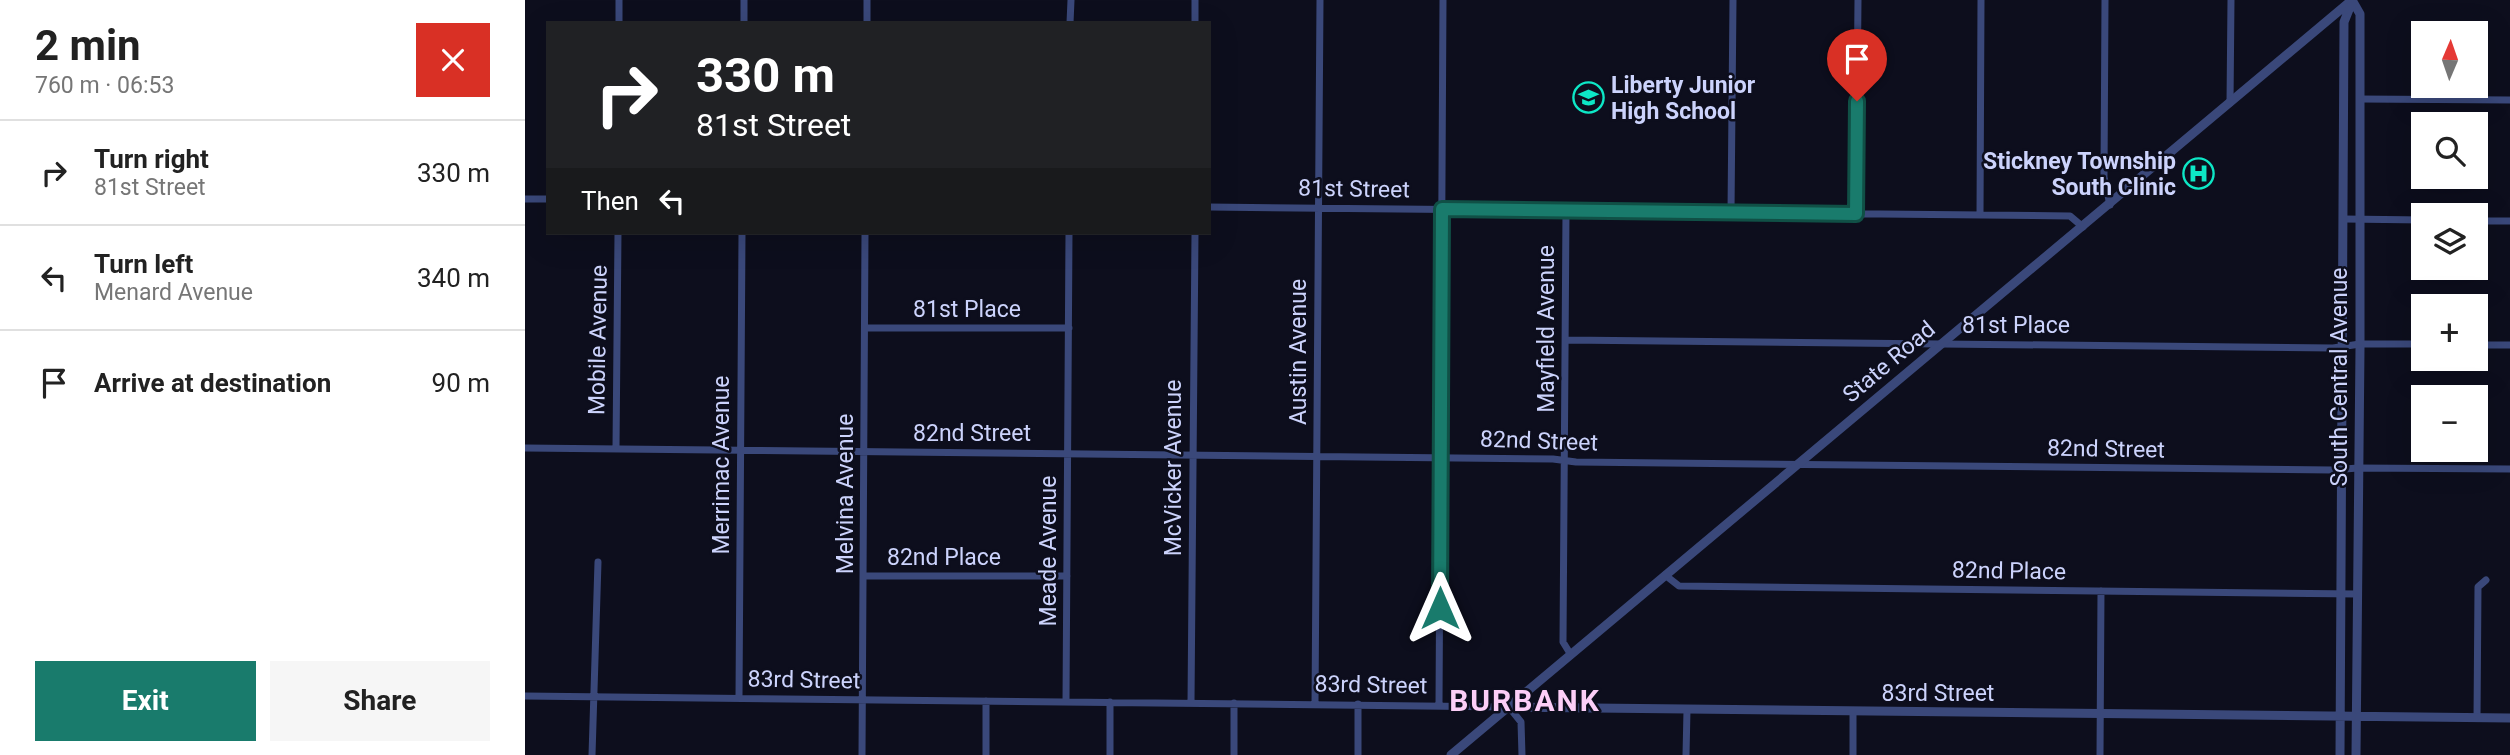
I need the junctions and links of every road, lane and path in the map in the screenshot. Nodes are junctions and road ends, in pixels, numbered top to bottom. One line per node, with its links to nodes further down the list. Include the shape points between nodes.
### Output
1 (619, 0): 14 (street)
2 (744, 0): 15 (street)
3 (867, 0): 16 (street)
4 (1070, 0): 17 (street)
5 (1195, 0): 18 (street)
6 (1320, 0): 26 (street, Austin Avenue)
7 (1443, 0): 27 (street)
8 (1733, 0): 29 (street)
9 (1858, 0): 30 (street)
10 (1981, 0): 31 (street)
11 (2105, 0): 24 (street, via 2104,177)
12 (2231, 0): 21 (street)
13 (2352, 0): 19 (street, South Central Avenue, via 2360,14); 21 (street, State Road); 32 (street, South Central Avenue, via 2344,22)
14 (618, 21)
15 (744, 21)
16 (867, 21)
17 (1070, 21)
18 (1195, 21)
19 (2360, 99): 20 (street); 33 (street, South Central Avenue)
20 (2510, 100)
21 (2230, 103): 24 (street, State Road)
22 (525, 199): 23 (street)
23 (546, 199)
24 (2110, 205): 37 (street, State Road)
25 (1211, 207): 26 (street, 81st Street)
26 (1318, 208): 27 (street, 81st Street); 58 (street, Austin Avenue)
27 (1442, 209): 28 (street, 81st Street); 59 (street)
28 (1566, 211): 29 (street, 81st Street); 45 (street, Mayfield Avenue)
29 (1731, 212): 30 (street, 81st Street)
30 (1856, 214): 31 (street, 81st Street)
31 (1980, 215): 37 (street, 81st Street, via 2070,216)
32 (2344, 219): 33 (street); 51 (street, South Central Avenue)
33 (2359, 219): 34 (street); 47 (street, South Central Avenue)
34 (2411, 220)
35 (2488, 221): 36 (street)
36 (2510, 221)
37 (2083, 227): 46 (street, State Road)
38 (618, 235): 53 (street, Mobile Avenue)
39 (742, 235): 54 (street, Merrimac Avenue)
40 (865, 235): 43 (street, Melvina Avenue)
41 (1069, 235): 44 (street, Meade Avenue)
42 (1195, 235): 57 (street, McVicker Avenue)
43 (866, 328): 44 (street, 81st Place); 55 (street, Melvina Avenue)
44 (1069, 328): 56 (street, Meade Avenue)
45 (1566, 340): 46 (street, 81st Place); 60 (street, Mayfield Avenue)
46 (1941, 344): 51 (street, 81st Place); 61 (street, State Road)
47 (2360, 344): 48 (street, 81st Place); 51 (street, 81st Place); 62 (street, South Central Avenue)
48 (2411, 344)
49 (2488, 345): 50 (street)
50 (2510, 345)
51 (2343, 346): 63 (street, South Central Avenue)
52 (525, 448): 53 (street, 82nd Street)
53 (616, 448): 54 (street, 82nd Street)
54 (741, 449): 55 (street, 82nd Street); 76 (street, Merrimac Avenue)
55 (864, 451): 56 (street, 82nd Street); 67 (street, Melvina Avenue)
56 (1068, 453): 57 (street, 82nd Street); 68 (street, Meade Avenue)
57 (1192, 454): 58 (street, 82nd Street); 81 (street, McVicker Avenue)
58 (1317, 456): 59 (street, 82nd Street); 83 (street, Austin Avenue)
59 (1440, 457): 60 (street, 82nd Street); 85 (street)
60 (1565, 461): 61 (street, 82nd Street); 73 (street, Mayfield Avenue, via 1563,642)
61 (1796, 465): 63 (street, 82nd Street); 66 (street, State Road)
62 (2358, 468): 63 (street, 82nd Street); 64 (street, 82nd Street); 72 (street, South Central Avenue)
63 (2342, 470): 71 (street, South Central Avenue)
64 (2510, 470)
65 (598, 562): 75 (street)
66 (1665, 575): 70 (street, 82nd Place, via 1679,586); 73 (street, State Road)
67 (863, 576): 68 (street, 82nd Place); 77 (street, Melvina Avenue)
68 (1067, 576): 79 (street, Meade Avenue)
69 (2486, 580): 92 (street, via 2478,587)
70 (2101, 591): 71 (street, 82nd Place); 89 (street)
71 (2341, 594): 72 (street, 82nd Place); 90 (street, South Central Avenue)
72 (2357, 594): 91 (street, South Central Avenue)
73 (1571, 655): 86 (street, State Road)
74 (525, 696): 75 (street, 83rd Street)
75 (594, 696): 76 (street, 83rd Street); 94 (street)
76 (739, 698): 77 (street, 83rd Street)
77 (863, 699): 78 (street, 83rd Street); 95 (street, Melvina Avenue)
78 (986, 701): 79 (street, 83rd Street); 96 (street)
79 (1066, 701): 80 (street, 83rd Street)
80 (1110, 702): 81 (street, 83rd Street); 97 (street)
81 (1191, 703): 82 (street, 83rd Street)
82 (1234, 703): 83 (street, 83rd Street); 98 (street)
83 (1315, 704): 84 (street, 83rd Street)
84 (1358, 704): 85 (street, 83rd Street); 99 (street)
85 (1439, 705): 86 (street, 83rd Street)
86 (1509, 707): 87 (street, 83rd Street); 100 (street, State Road); 101 (street, via 1521,722)
87 (1687, 710): 88 (street, 83rd Street); 102 (street)
88 (1853, 712): 89 (street, 83rd Street); 103 (street)
89 (2100, 714): 90 (street, 83rd Street); 104 (street)
90 (2340, 715): 91 (street, 83rd Street); 105 (street, South Central Avenue)
91 (2356, 715): 92 (street, 83rd Street); 106 (street, South Central Avenue)
92 (2477, 718): 93 (street, 83rd Street)
93 (2510, 718)
94 (591, 755)
95 (862, 755)
96 (986, 755)
97 (1109, 755)
98 (1234, 755)
99 (1358, 755)
100 (1451, 755)
101 (1521, 755)
102 (1686, 755)
103 (1853, 755)
104 (2100, 755)
105 (2340, 755)
106 (2355, 755)

